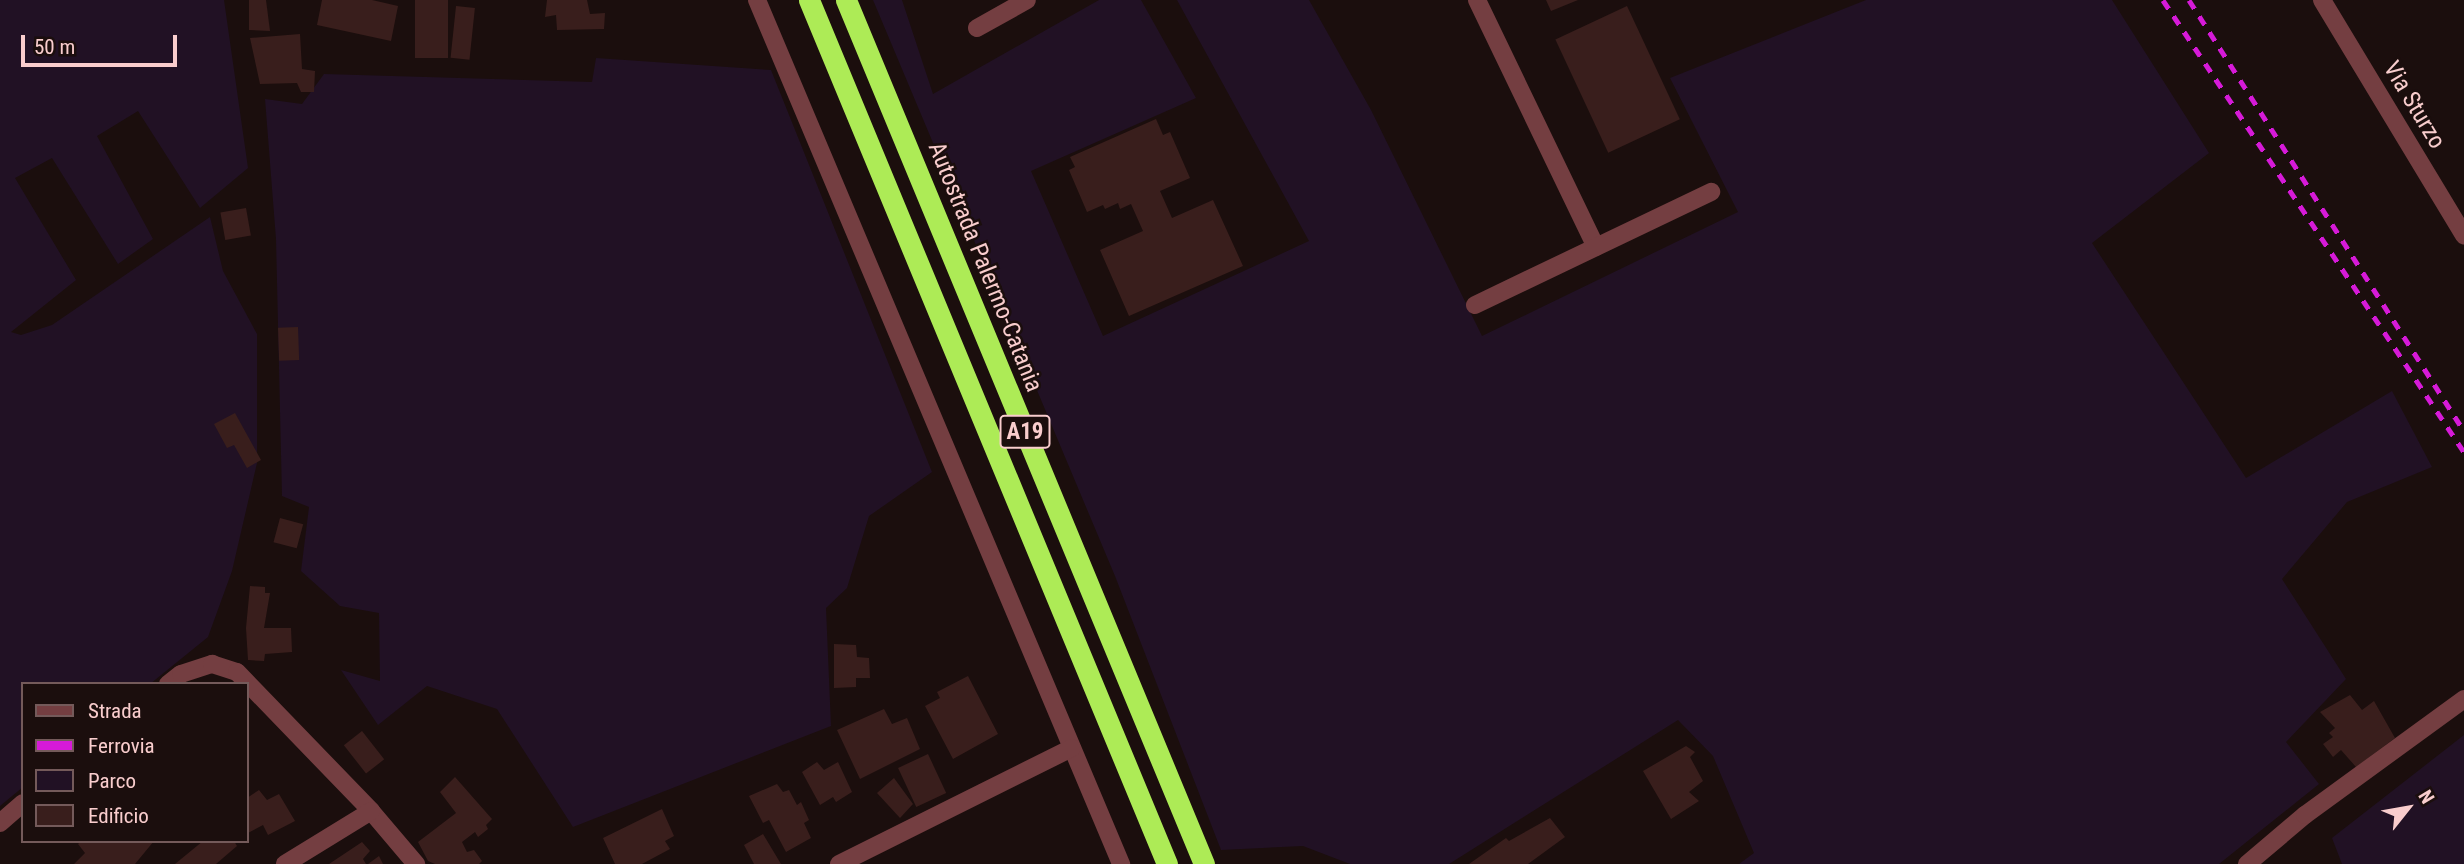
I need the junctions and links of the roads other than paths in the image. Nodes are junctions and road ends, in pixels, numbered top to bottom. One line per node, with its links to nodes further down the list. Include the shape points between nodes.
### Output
1 (757, 0): 16 (street)
2 (809, 0): 24 (highway, A19)
3 (846, 0): 25 (highway, Autostrada Palermo-Catania / A19)
4 (1027, 0): 7 (street)
5 (1477, 0): 10 (street)
6 (2322, 0): 9 (street, Via Sturzo)
7 (977, 27)
8 (1711, 191): 10 (street)
9 (2464, 235)
10 (1596, 247): 11 (street)
11 (1475, 305)
12 (171, 682): 13 (street, via 212,664 237,672)
13 (247, 682)
14 (248, 683): 18 (street)
15 (2464, 699): 26 (street, via 2305,815)
16 (1072, 748): 22 (street); 23 (street)
17 (21, 805): 19 (street)
18 (371, 811): 20 (street); 21 (street)
19 (0, 823)
20 (285, 864)
21 (416, 864)
22 (839, 864)
23 (1121, 864)
24 (1167, 864)
25 (1204, 864)
26 (2247, 864)

